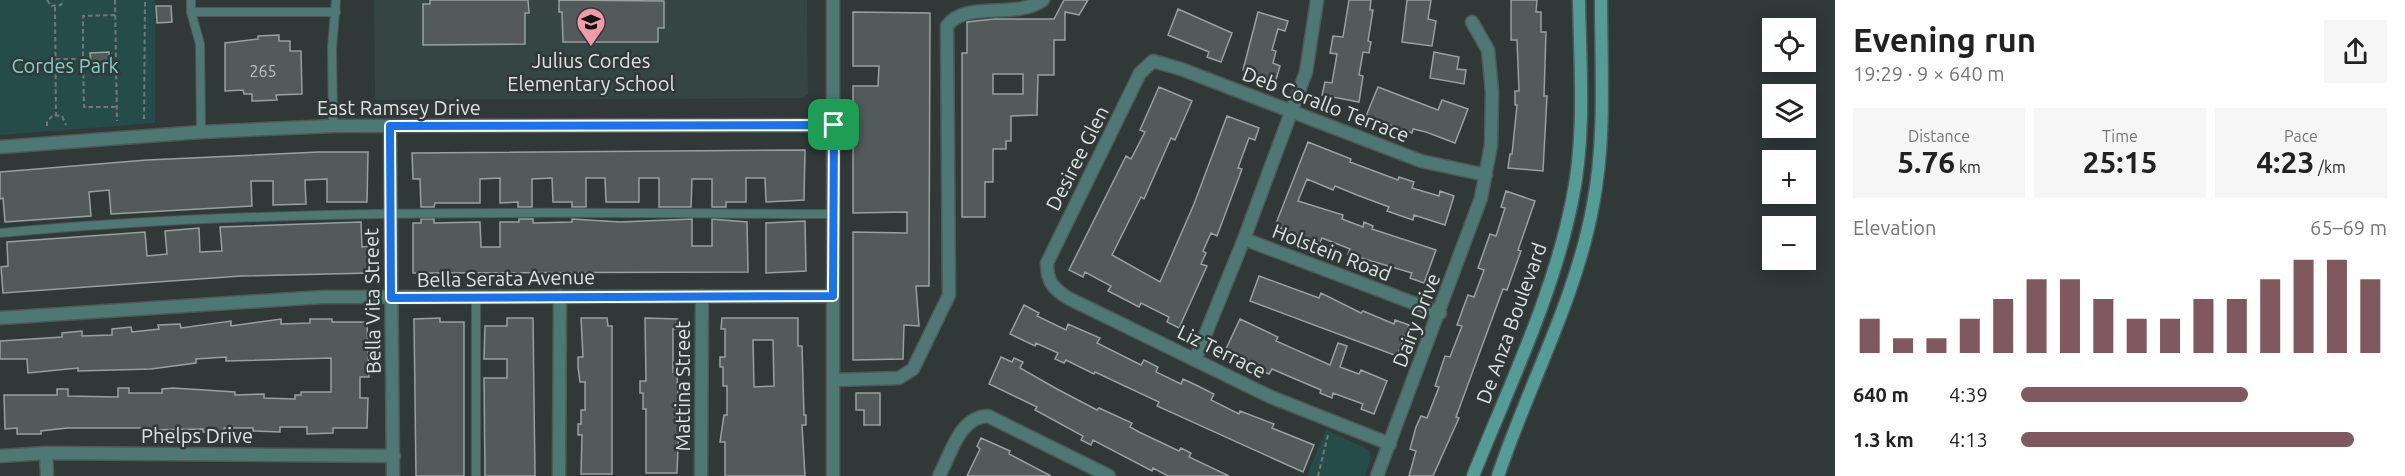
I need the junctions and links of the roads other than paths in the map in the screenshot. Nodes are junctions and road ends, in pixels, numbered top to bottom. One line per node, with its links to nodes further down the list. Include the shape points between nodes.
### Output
1 (191, 0): 8 (lane)
2 (336, 0): 9 (lane)
3 (833, 0): 13 (street)
4 (1043, 0): 32 (street, via 1033,6 963,7 952,14 947,26 949,295 908,375)
5 (1317, 0): 12 (street, via 1306,72)
6 (1579, 0): 46 (street, De Anza Boulevard, via 1581,134 1572,199 1556,269)
7 (1601, 0): 47 (street, De Anza Boulevard, via 1601,133 1593,205 1572,282)
8 (192, 12): 9 (lane); 16 (lane, via 200,44)
9 (336, 12): 14 (lane, via 332,48)
10 (1472, 22): 18 (street, Dairy Drive, via 1488,50 1493,118)
11 (1153, 61): 12 (street, Deb Corallo Terrace); 23 (street, Desiree Glen, via 1140,73 1047,262)
12 (1291, 111): 18 (street, Deb Corallo Terrace, via 1422,161); 22 (street)
13 (834, 125): 15 (street, East Ramsey Drive); 20 (street)
14 (333, 126): 15 (street, East Ramsey Drive); 16 (street, East Ramsey Drive)
15 (390, 126): 19 (street, Bella Vita Street)
16 (201, 132): 17 (street, East Ramsey Drive)
17 (0, 147)
18 (1486, 175): 29 (street, Dairy Drive, via 1473,225)
19 (391, 212): 20 (lane); 21 (lane, via 119,222); 27 (street, Bella Vita Street)
20 (834, 214): 26 (street)
21 (0, 233)
22 (1244, 239): 29 (street, Holstein Road); 31 (street)
23 (1047, 278): 31 (street, Liz Terrace, via 1055,290 1068,298)
24 (560, 296): 25 (street, Bella Serata Avenue); 28 (street, Bella Serata Avenue); 40 (street)
25 (702, 296): 26 (street, Bella Serata Avenue); 41 (street, Mattina Street)
26 (833, 296): 32 (street)
27 (391, 298): 28 (street, Bella Serata Avenue); 30 (street, Bella Serata Avenue, via 264,299); 36 (street, Bella Vita Street)
28 (476, 298): 39 (lane)
29 (1440, 313): 33 (street, Dairy Drive)
30 (0, 318)
31 (1195, 360): 33 (street, Liz Terrace, via 1271,397)
32 (834, 380): 42 (street)
33 (1390, 444): 45 (street, Dairy Drive)
34 (46, 453): 35 (street, Phelps Drive); 36 (street, Phelps Drive); 37 (street)
35 (0, 456)
36 (394, 456): 38 (street, Bella Vita Street)
37 (47, 476)
38 (393, 476)
39 (476, 476)
40 (559, 476)
41 (700, 476)
42 (833, 476)
43 (939, 476): 44 (street, via 965,426 979,416 998,420)
44 (1109, 476)
45 (1377, 476)
46 (1473, 476)
47 (1497, 476)

